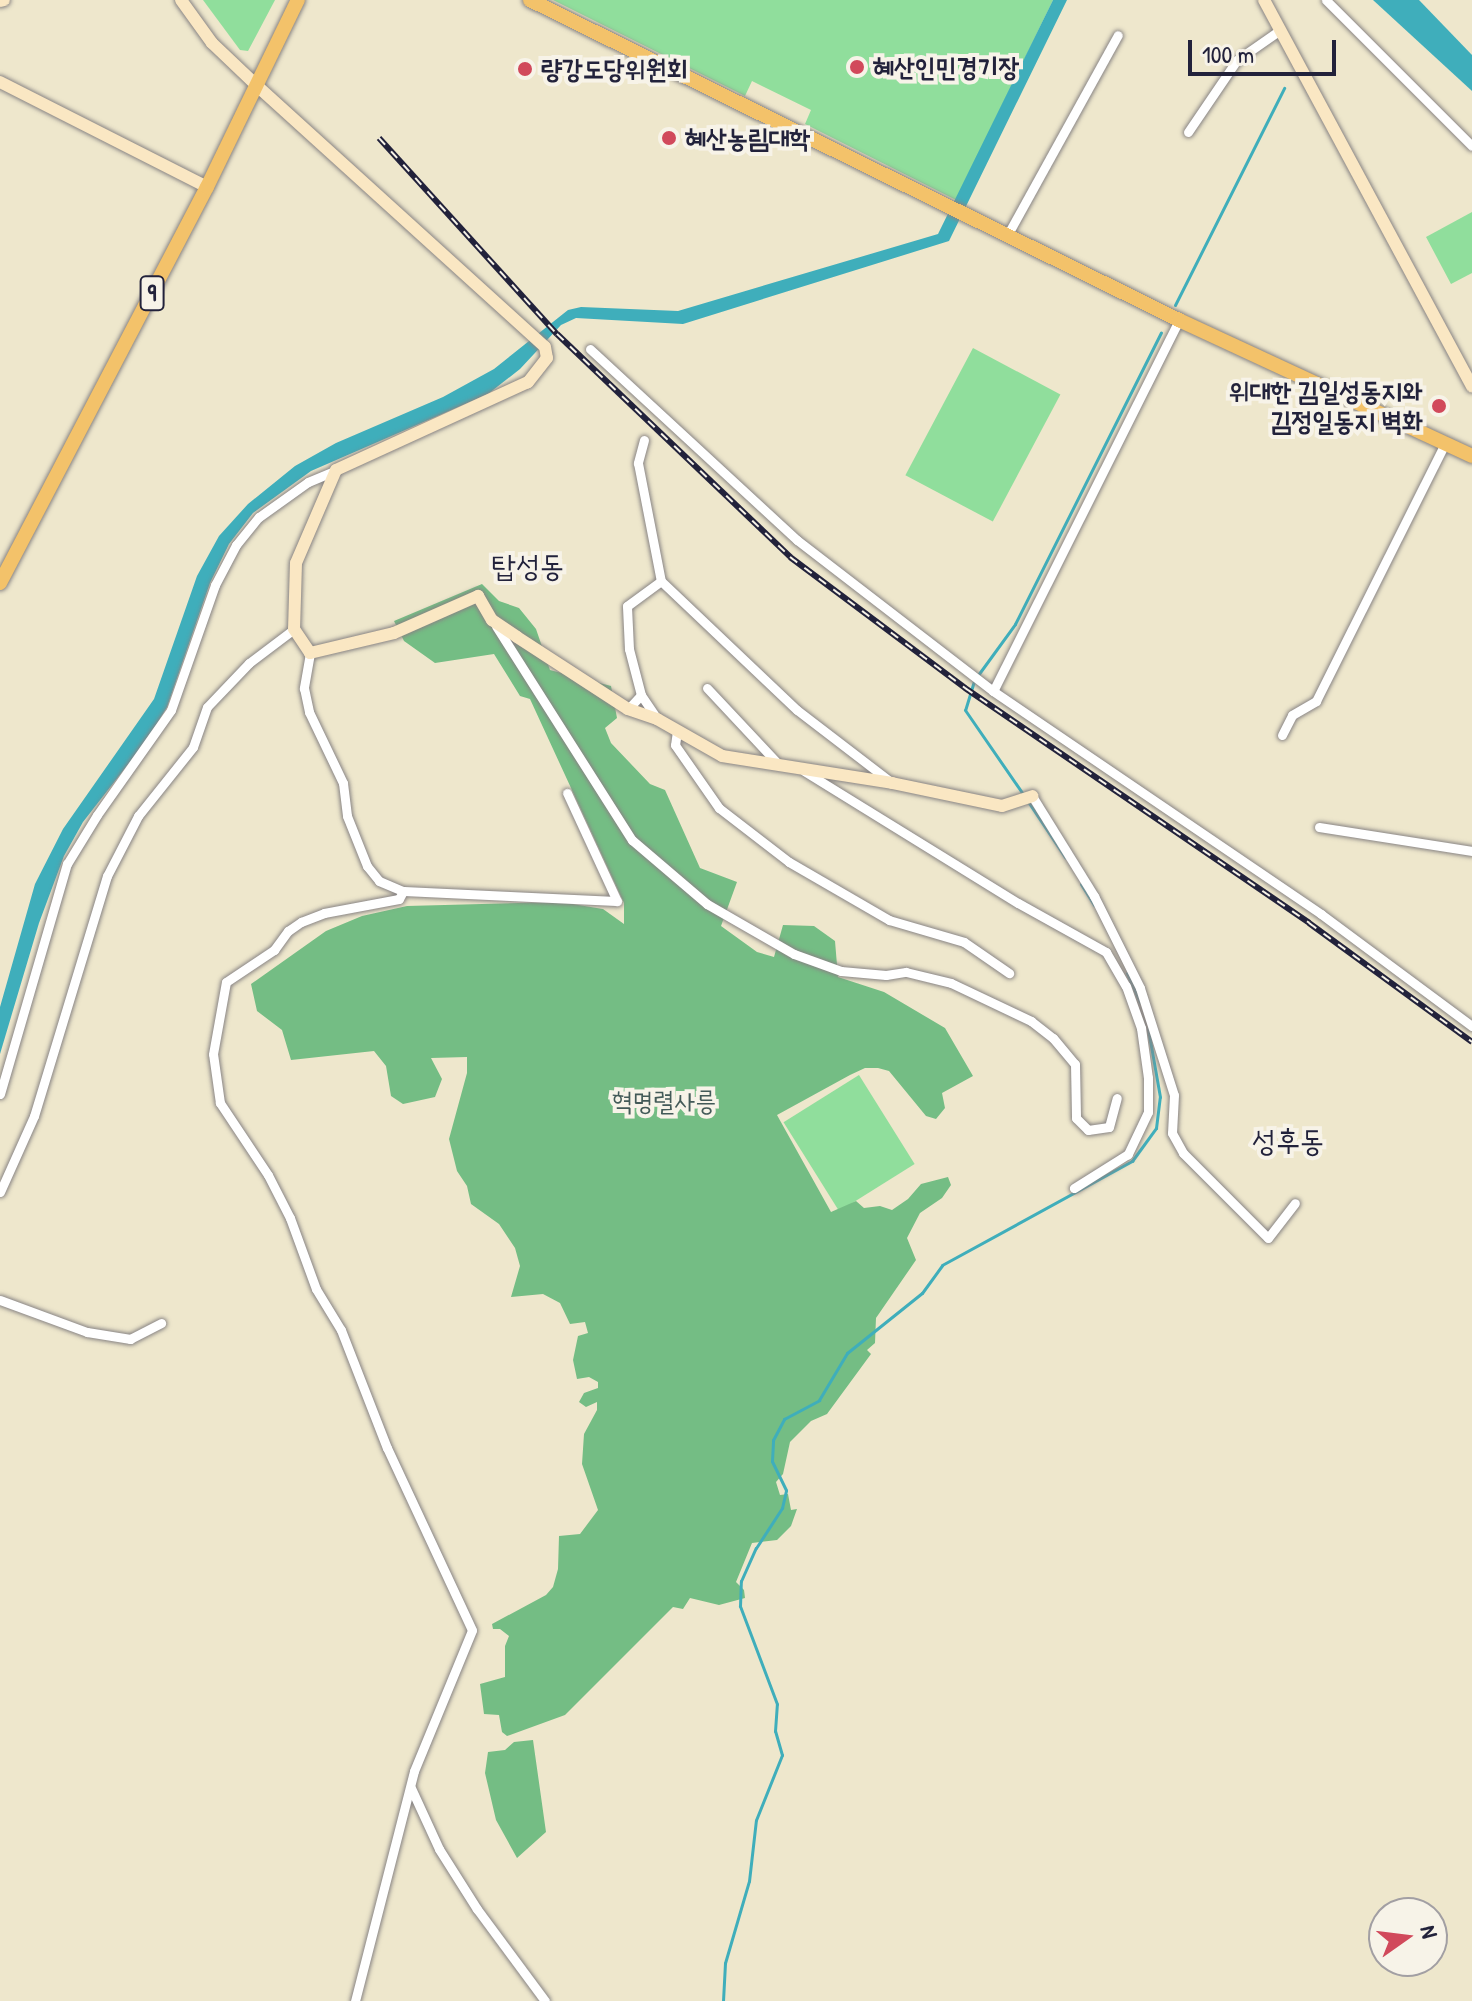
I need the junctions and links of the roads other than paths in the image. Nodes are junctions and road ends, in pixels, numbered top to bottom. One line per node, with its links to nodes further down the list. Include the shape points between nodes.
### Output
1 (181, 0): 9 (street, via 212,43)
2 (298, 0): 9 (main road, 9)
3 (530, 0): 13 (main road)
4 (1264, 0): 6 (street)
5 (1326, 0): 11 (street)
6 (1280, 30): 10 (street, via 1237,60); 16 (street)
7 (1118, 35): 13 (street)
8 (0, 82): 12 (street)
9 (255, 84): 12 (main road, 9); 20 (street, via 545,347 547,358 528,382)
10 (1188, 132)
11 (1472, 146)
12 (207, 187): 21 (main road, 9)
13 (1008, 234): 14 (main road)
14 (1179, 320): 18 (main road); 27 (street)
15 (590, 349): 27 (street, via 797,540)
16 (1472, 387)
17 (644, 440): 22 (street, via 638,463)
18 (1445, 443): 19 (main road); 32 (street, via 1316,701 1292,715)
19 (1472, 456)
20 (336, 470): 24 (street, via 296,563); 43 (street, via 308,482 259,517 236,545 215,585 171,710 67,864)
21 (2, 574)
22 (661, 581): 28 (street, via 627,606 629,649); 35 (street, via 797,710)
23 (492, 620): 25 (street, via 478,596 394,633); 29 (street); 44 (street, via 632,840 707,904 806,958 841,971 906,972 951,983 1031,1021 1075,1064 1076,1118 1088,1130 1109,1127)
24 (294, 629): 25 (street); 46 (street, via 249,663 207,707 193,747 132,828 107,876 34,1116)
25 (310, 653): 40 (street, via 304,688 309,712 343,783 347,816 367,866 379,881)
26 (707, 688): 33 (street)
27 (993, 691): 42 (street, via 1321,914)
28 (641, 695): 29 (street); 30 (street)
29 (628, 709): 30 (street)
30 (657, 719): 31 (street)
31 (677, 731): 33 (street, via 722,756); 41 (street, via 675,745 719,808 789,862 889,920 964,942)
32 (1282, 735)
33 (779, 765): 34 (street)
34 (797, 768): 35 (street); 45 (street, via 1106,952 1141,1028 1148,1112 1128,1154)
35 (892, 783): 37 (street, via 1002,806)
36 (567, 793): 40 (street, via 617,901)
37 (1028, 799): 47 (street, via 1094,896 1135,975 1174,1095 1172,1133 1183,1153 1268,1238)
38 (1319, 827): 39 (street)
39 (1472, 851)
40 (403, 891): 50 (street, via 399,899 301,922 274,950 226,982 213,1054 220,1103 290,1218 316,1289 341,1330 387,1448 472,1630 423,1745)
41 (1009, 973)
42 (1472, 1026)
43 (0, 1094)
44 (1117, 1098)
45 (1074, 1188)
46 (0, 1192)
47 (1295, 1203)
48 (0, 1300): 49 (street, via 87,1332 130,1339)
49 (161, 1323)
50 (411, 1788): 51 (street); 52 (street, via 439,1849)
51 (355, 2001)
52 (545, 2001)

